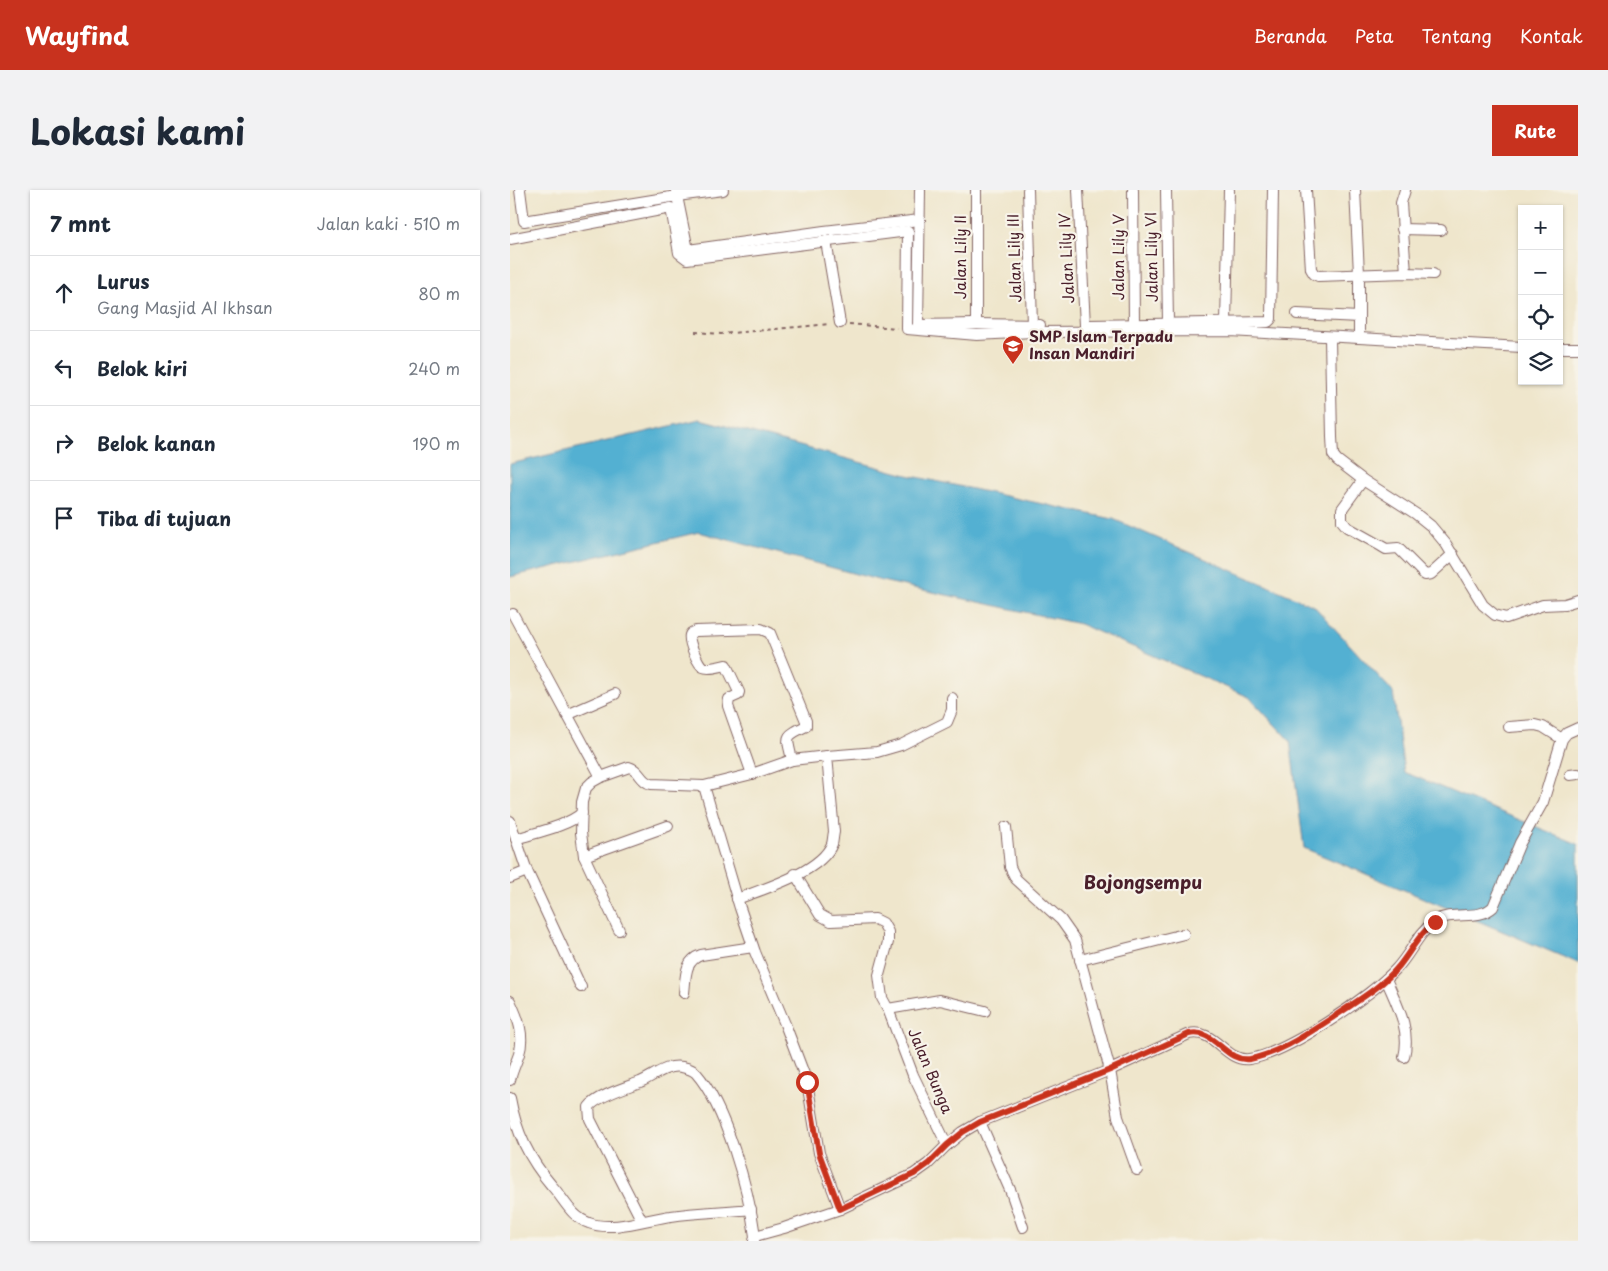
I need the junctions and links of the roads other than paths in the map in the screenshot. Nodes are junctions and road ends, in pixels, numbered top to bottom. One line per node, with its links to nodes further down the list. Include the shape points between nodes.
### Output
1 (520, 190): 14 (street, via 524,221)
2 (723, 190): 14 (street)
3 (920, 190): 15 (street)
4 (976, 190): 28 (street, Jalan Lily II)
5 (1028, 190): 30 (street, Jalan Lily III)
6 (1078, 190): 31 (street, Jalan Lily IV)
7 (1133, 190): 29 (street, Jalan Lily V)
8 (1166, 190): 27 (street, Jalan Lily VI)
9 (1229, 190): 25 (street)
10 (1273, 190): 25 (street, via 1271,319 1268,322)
11 (1306, 190): 21 (street, via 1311,269 1314,274)
12 (1355, 190): 21 (street)
13 (1404, 190): 16 (street)
14 (676, 193): 15 (street, via 688,250)
15 (920, 220): 28 (street, via 918,325)
16 (1402, 228): 17 (street); 20 (street)
17 (1441, 230)
18 (510, 239): 19 (street, via 671,208 679,253 687,259)
19 (826, 241): 26 (street); 32 (street, via 908,231 907,329 976,335 1230,331)
20 (1406, 273): 21 (street); 22 (street)
21 (1359, 274): 24 (street)
22 (1433, 274)
23 (1297, 314): 24 (street)
24 (1359, 317): 33 (street)
25 (1226, 322): 27 (street)
26 (840, 323)
27 (1168, 323): 29 (street)
28 (976, 324): 30 (street)
29 (1134, 324): 31 (street)
30 (1032, 326): 31 (street)
31 (1085, 326)
32 (1330, 338): 33 (street); 37 (street, via 1333,455)
33 (1359, 338): 34 (street)
34 (1518, 347)
35 (1563, 348): 36 (street)
36 (1578, 348)
37 (1363, 480): 38 (street, via 1416,514 1441,537); 38 (street, via 1342,509 1342,521 1347,527 1386,549 1398,548 1425,575 1431,574)
38 (1453, 554): 39 (street, via 1483,605 1499,617)
39 (1578, 600)
40 (513, 614): 43 (street)
41 (615, 694): 43 (street)
42 (952, 698): 47 (street, via 947,722 901,745 877,752)
43 (567, 715): 50 (street)
44 (1509, 727): 46 (street, via 1543,726)
45 (1578, 728): 46 (street, via 1567,733)
46 (1562, 740): 66 (street, via 1543,802 1520,843 1493,907 1483,914 1447,916 1435,922 1425,929)
47 (827, 756): 48 (street); 59 (street, via 834,832 832,843 818,862)
48 (792, 760): 49 (street); 49 (street, via 789,734 806,726 806,721 770,633 762,629 691,632 690,642 699,664 707,668 726,665 739,692 729,698 728,706)
49 (752, 774): 51 (street)
50 (601, 777): 51 (street, via 629,767 636,770 643,781 651,784); 52 (street, via 586,788)
51 (704, 786): 61 (street)
52 (582, 813): 56 (street, via 564,823); 57 (street)
53 (510, 820): 56 (street)
54 (668, 826): 57 (street)
55 (1006, 826): 65 (street, via 1012,873 1069,930)
56 (516, 838): 58 (street)
57 (584, 856): 62 (street)
58 (527, 871): 60 (street); 67 (street)
59 (795, 874): 61 (street); 70 (street, Jalan Bunga, via 820,915 831,921 875,919 883,923 888,932 888,942 879,988)
60 (510, 878)
61 (737, 899): 64 (street)
62 (619, 930)
63 (1184, 934): 65 (street)
64 (753, 947): 68 (street, via 693,959 687,966); 80 (street, via 802,1069 819,1153)
65 (1080, 960): 73 (street)
66 (1386, 979): 72 (street, via 1406,1029); 73 (street, via 1299,1039 1267,1054 1248,1059 1235,1057 1209,1036 1196,1032)
67 (581, 987)
68 (684, 993)
69 (510, 1001): 74 (street, via 522,1033 522,1044)
70 (888, 1008): 71 (street, via 940,1000); 77 (street, Jalan Bunga, via 914,1075)
71 (985, 1011)
72 (1404, 1057)
73 (1110, 1070): 76 (street); 78 (street, via 1118,1117)
74 (510, 1080)
75 (510, 1098): 81 (street, via 522,1143 534,1164 577,1217 598,1226)
76 (980, 1122): 77 (street); 82 (street)
77 (947, 1145): 80 (street, via 914,1174)
78 (1137, 1170)
79 (751, 1209): 81 (street); 81 (street, via 712,1097 695,1072 675,1066 596,1100 589,1107 590,1119); 83 (street)
80 (840, 1209): 83 (street)
81 (642, 1221)
82 (1023, 1227)
83 (755, 1239)

